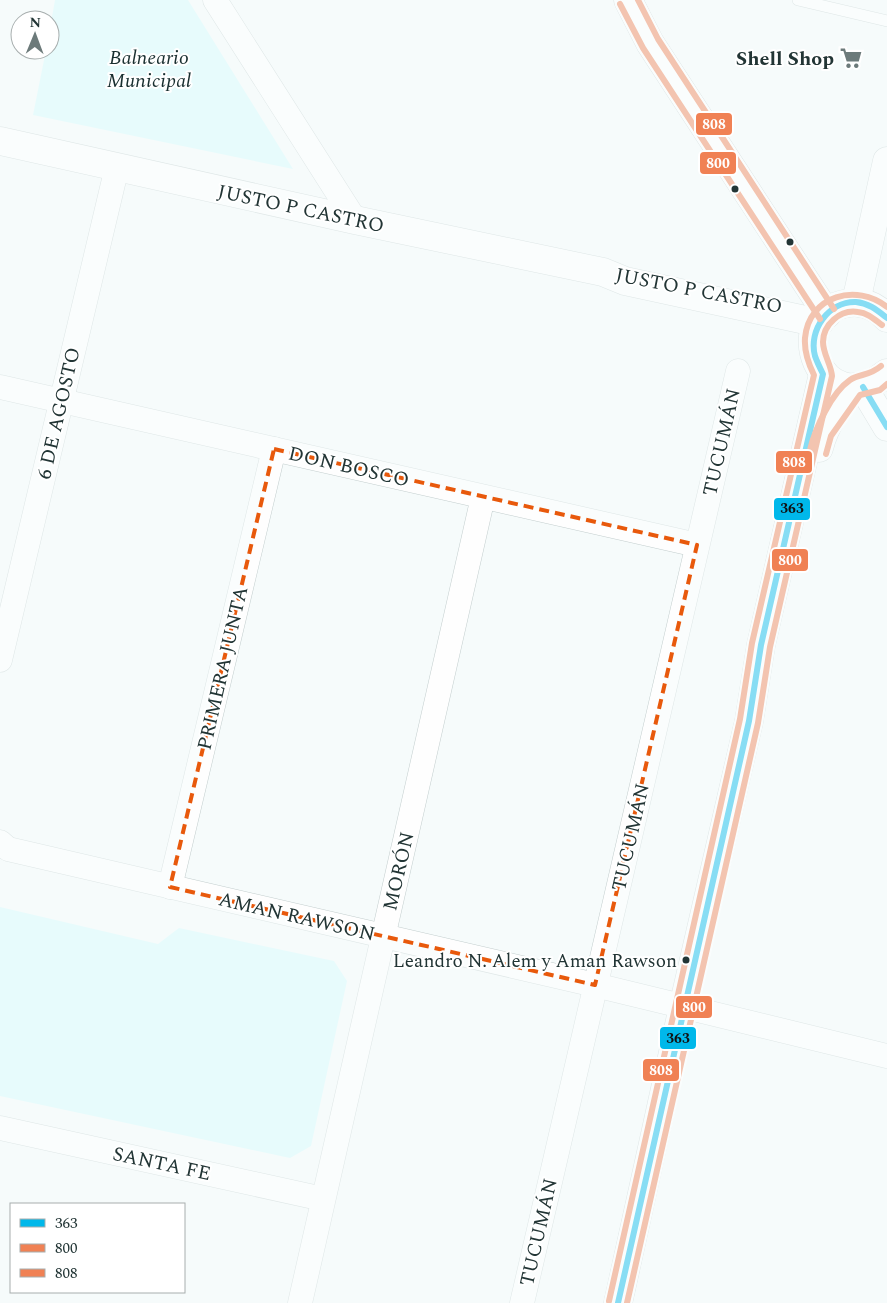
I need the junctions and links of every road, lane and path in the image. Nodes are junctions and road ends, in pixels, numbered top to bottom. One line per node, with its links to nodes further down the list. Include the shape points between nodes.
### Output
1 (215, 0): 9 (street)
2 (629, 0): 10 (main road, via 650,43)
3 (798, 0): 4 (lane)
4 (887, 21)
5 (0, 141): 7 (main road, JUSTO P CASTRO)
6 (887, 161): 10 (main road)
7 (117, 167): 9 (main road, JUSTO P CASTRO); 16 (street, 6 DE AGOSTO)
8 (887, 210): 10 (main road)
9 (355, 220): 10 (main road, JUSTO P CASTRO, via 603,272 626,281)
10 (845, 312): 12 (main road, via 814,334 815,362)
11 (738, 371): 20 (street, TUCUMÁN)
12 (823, 374): 15 (main road, via 835,383); 23 (main road, via 761,645)
13 (887, 374): 15 (main road, via 876,382)
14 (0, 387): 16 (street, DON BOSCO)
15 (859, 387): 17 (main road); 23 (main road, via 832,415 823,432 774,648)
16 (61, 401): 18 (street, DON BOSCO); 21 (street, 6 DE AGOSTO)
17 (887, 427)
18 (274, 449): 19 (street, DON BOSCO); 25 (street, PRIMERA JUNTA)
19 (483, 496): 20 (street, DON BOSCO); 26 (street, MORÓN)
20 (697, 545): 27 (street, TUCUMÁN)
21 (4, 623): 22 (street, 6 DE AGOSTO)
22 (0, 660)
23 (749, 721): 28 (main road)
24 (0, 842): 25 (street, AMAN RAWSON, via 8,849)
25 (170, 887): 26 (street, AMAN RAWSON)
26 (383, 936): 27 (street, AMAN RAWSON); 31 (street, MORÓN)
27 (595, 985): 28 (street, AMAN RAWSON); 33 (street, TUCUMÁN)
28 (683, 1007): 29 (street, AMAN RAWSON); 34 (main road)
29 (887, 1056)
30 (0, 1128): 31 (street, SANTA FE)
31 (324, 1199): 32 (street, MORÓN)
32 (300, 1303)
33 (522, 1303)
34 (618, 1303)

